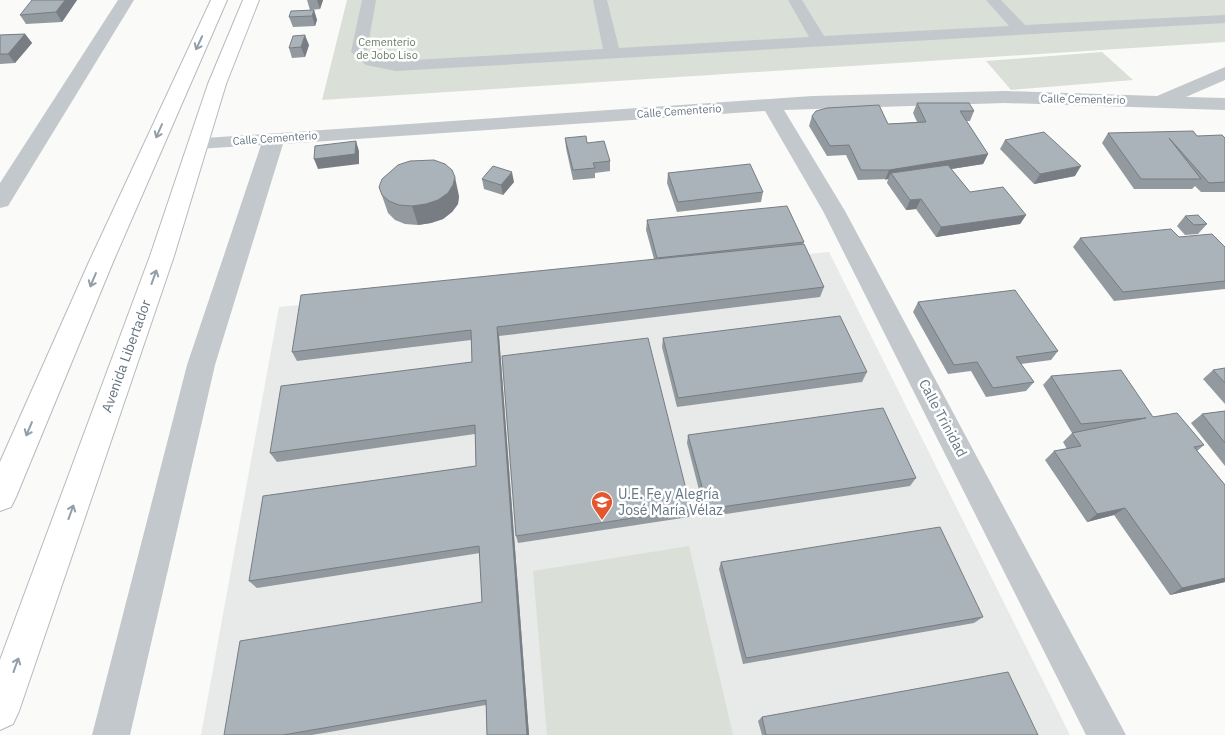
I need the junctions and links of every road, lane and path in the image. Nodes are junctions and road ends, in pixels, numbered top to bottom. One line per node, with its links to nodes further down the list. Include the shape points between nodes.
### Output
1 (126, 0): 18 (street)
2 (219, 0): 19 (main road, one-way to 19, via 100,262)
3 (251, 0): 17 (main road, Avenida Libertador, via 217,84)
4 (369, 0): 11 (lane, via 359,52 380,64 396,66)
5 (600, 0): 11 (lane)
6 (795, 0): 10 (lane)
7 (992, 0): 9 (lane)
8 (1225, 19): 9 (lane)
9 (1020, 30): 10 (lane)
10 (819, 41): 11 (lane)
11 (612, 53)
12 (1225, 72): 13 (street, Calle Cementerio)
13 (1160, 101): 14 (street, Calle Cementerio); 15 (street, Calle Cementerio, via 942,98)
14 (1225, 104)
15 (771, 105): 16 (street, Calle Cementerio); 22 (street, Calle Trinidad, via 838,220)
16 (274, 138): 17 (street, Calle Cementerio); 21 (street, via 201,364)
17 (198, 143): 20 (main road, Avenida Libertador, one-way to 17, via 162,256)
18 (0, 201)
19 (0, 496)
20 (0, 711)
21 (111, 735)
22 (1107, 735)

